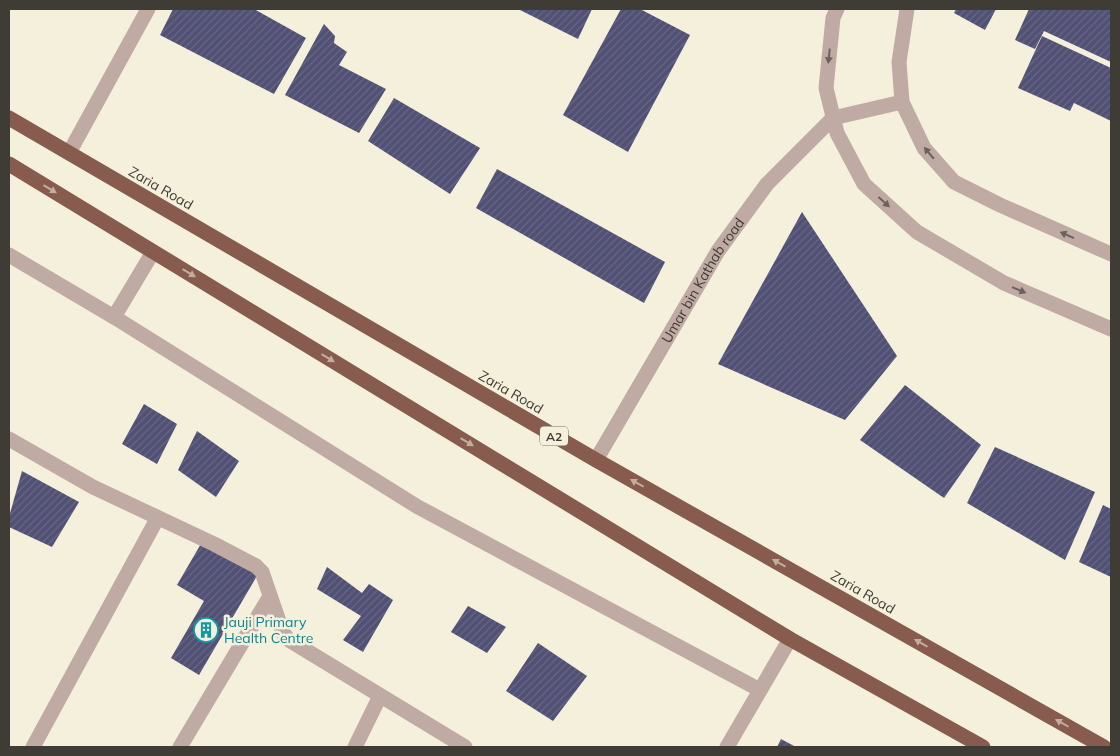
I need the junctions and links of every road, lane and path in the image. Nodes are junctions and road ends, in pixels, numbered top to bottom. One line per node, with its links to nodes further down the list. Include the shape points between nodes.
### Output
1 (148, 9): 7 (street)
2 (837, 9): 6 (street, one-way to 6, via 833,18 826,88)
3 (907, 9): 4 (street, via 899,62)
4 (902, 102): 6 (street); 10 (street, one-way to 4, via 954,182 924,148)
5 (9, 118): 7 (highway, Zaria Road / A2)
6 (833, 118): 13 (street, one-way to 13, via 837,133 864,184 917,232 1004,283); 15 (street, Umar bin Kathab road, via 767,184 718,251)
7 (69, 153): 15 (highway, Zaria Road / A2)
8 (9, 164): 9 (highway, one-way to 9)
9 (153, 252): 12 (street); 18 (highway, one-way to 18)
10 (1111, 254)
11 (9, 255): 12 (street)
12 (114, 317): 19 (street, via 418,507)
13 (1111, 329)
14 (9, 439): 16 (street, via 93,487)
15 (596, 460): 27 (highway, Zaria Road / A2, one-way to 15)
16 (157, 518): 17 (street, via 256,566 262,572); 21 (street)
17 (270, 596): 20 (street, via 283,633 290,640); 22 (street)
18 (790, 639): 19 (street); 26 (highway)
19 (760, 690): 25 (street)
20 (380, 696): 23 (street); 24 (street)
21 (33, 747)
22 (180, 747)
23 (355, 747)
24 (465, 747)
25 (727, 747)
26 (983, 747)
27 (1104, 747)

